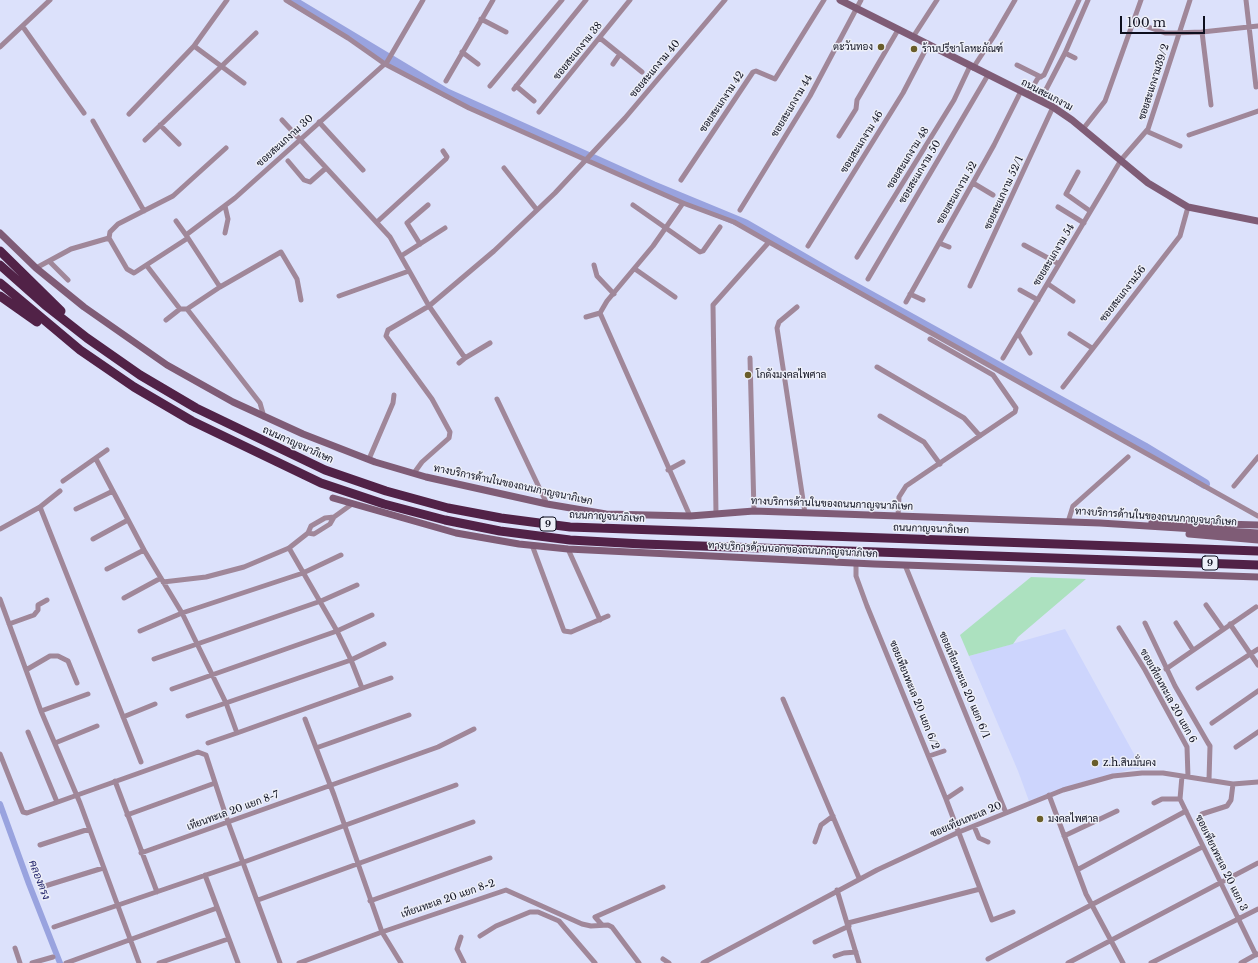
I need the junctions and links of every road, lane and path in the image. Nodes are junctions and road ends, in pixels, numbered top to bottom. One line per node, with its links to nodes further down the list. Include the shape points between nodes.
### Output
1 (50, 0): 24 (street)
2 (227, 0): 34 (street)
3 (286, 0): 40 (street)
4 (423, 0): 40 (street, ซอยสะแกงาม 30)
5 (493, 0): 21 (street)
6 (562, 0): 51 (street)
7 (586, 0): 55 (street, via 515,87)
8 (630, 0): 32 (street, ซอยสะแกงาม 38)
9 (725, 0): 77 (street, ซอยสะแกงาม 40, via 625,118)
10 (824, 0): 84 (street, ซอยสะแกงาม 42, via 775,79 753,72)
11 (840, 0): 20 (main road, ถนนสะแกงาม)
12 (862, 0): 20 (street, ซอยสะแกงาม 44)
13 (937, 0): 31 (street)
14 (1015, 0): 45 (street, ซอยสะแกงาม 48)
15 (1079, 0): 48 (street, via 1044,76)
16 (1088, 0): 37 (street)
17 (1141, 0): 22 (street)
18 (1190, 0): 30 (street, ซอยสะแกงาม39/2)
19 (1246, 0): 25 (street)
20 (856, 8): 26 (main road, ถนนสะแกงาม); 94 (street, ซอยสะแกงาม 44, via 810,96)
21 (481, 19): 27 (street); 36 (street)
22 (1134, 22): 30 (street, via 1165,33); 67 (street, via 1105,102)
23 (1258, 26): 25 (street)
24 (23, 27): 35 (street); 60 (street)
25 (1249, 27): 28 (street); 52 (street)
26 (898, 30): 31 (main road, ถนนสะแกงาม); 70 (street, via 857,100 856,110)
27 (506, 32)
28 (1202, 32): 30 (street); 57 (street)
29 (256, 33): 43 (street)
30 (1179, 33): 68 (street, ซอยสะแกงาม39/2)
31 (913, 37): 33 (main road, ถนนสะแกงาม)
32 (600, 38): 38 (street); 61 (street, ซอยสะแกงาม 38)
33 (928, 45): 45 (main road, ถนนสะแกงาม); 112 (street, ซอยสะแกงาม 46, via 903,93)
34 (194, 46): 43 (street); 62 (street)
35 (0, 47)
36 (462, 52): 41 (street); 49 (street)
37 (1065, 53): 39 (street); 56 (street)
38 (620, 54): 42 (street); 46 (street)
39 (1075, 58)
40 (386, 63): 65 (street, ซอยสะแกงาม 30); 77 (street, via 470,108)
41 (478, 64)
42 (613, 64)
43 (220, 66): 50 (street); 66 (street)
44 (1017, 66): 48 (street)
45 (972, 67): 47 (main road, ถนนสะแกงาม); 116 (street, ซอยสะแกงาม 48)
46 (642, 72)
47 (988, 75): 53 (main road, ถนนสะแกงาม); 125 (street, ซอยสะแกงาม 50)
48 (1041, 77): 54 (street)
49 (446, 81)
50 (244, 83)
51 (490, 86)
52 (1256, 87)
53 (1021, 91): 54 (main road, ถนนสะแกงาม); 85 (street, ซอยสะแกงาม 52)
54 (1028, 95): 56 (main road, ถนนสะแกงาม)
55 (534, 101)
56 (1040, 101): 58 (main road, ถนนสะแกงาม)
57 (1211, 105)
58 (1053, 107): 67 (main road, ถนนสะแกงาม); 129 (street, ซอยสะแกงาม 52/1)
59 (1258, 111): 69 (street)
60 (84, 112)
61 (538, 112)
62 (129, 114)
63 (282, 120): 72 (street)
64 (92, 121): 95 (street)
65 (319, 122): 72 (street, ซอยสะแกงาม 30); 82 (street)
66 (160, 125): 71 (street); 73 (street)
67 (1083, 129): 78 (main road, ถนนสะแกงาม)
68 (1146, 131): 74 (street); 78 (street, ซอยสะแกงาม39/2)
69 (1189, 135)
70 (839, 136)
71 (145, 140)
72 (299, 140): 80 (street); 90 (street, ซอยสะแกงาม 30)
73 (179, 144)
74 (1180, 146)
75 (226, 148): 95 (street, via 173,196)
76 (444, 151): 99 (street, via 446,159)
77 (584, 160): 87 (street); 93 (street, ซอยสะแกงาม 40)
78 (1121, 160): 92 (main road, ถนนสะแกงาม, via 1148,183); 96 (street, ซอยสะแกงาม 54)
79 (288, 161): 80 (street, via 304,180 310,182)
80 (326, 168): 99 (street)
81 (504, 168): 93 (street)
82 (363, 170)
83 (1078, 172): 96 (street, via 1066,194)
84 (681, 180)
85 (973, 183): 86 (street); 109 (street, ซอยสะแกงาม 52)
86 (993, 195)
87 (683, 203): 103 (street); 108 (street, via 734,222)
88 (428, 205): 110 (street, via 406,222)
89 (633, 205): 103 (street)
90 (225, 206): 105 (street, via 228,219); 106 (street, ซอยสะแกงาม 30)
91 (1058, 207): 100 (street)
92 (1188, 207): 98 (main road, ถนนสะแกงาม); 153 (street, ซอยสะแกงาม56, via 1180,236)
93 (537, 210): 142 (street, ซอยสะแกงาม 40)
94 (740, 210)
95 (144, 211): 107 (street, via 118,224 110,232)
96 (1090, 211): 100 (street, ซอยสะแกงาม 54)
97 (176, 221): 106 (street)
98 (1258, 221)
99 (378, 222): 115 (street)
100 (1084, 223): 118 (street, ซอยสะแกงาม 54)
101 (720, 227): 103 (street, via 700,252)
102 (445, 228): 110 (street)
103 (666, 228): 123 (street)
104 (0, 233): 122 (main road, ทางบริการด้านในของถนนกาญจนาภิเษก)
105 (225, 233)
106 (187, 237): 121 (street, ซอยสะแกงาม 30); 130 (street)
107 (109, 238): 117 (street, via 72,249); 121 (street, ซอยสะแกงาม 30, via 130,273)
108 (768, 242): 188 (street, via 713,305); 191 (street)
109 (939, 243): 113 (street); 133 (street, ซอยสะแกงาม 52)
110 (420, 244): 115 (street)
111 (1024, 245): 118 (street)
112 (808, 246)
113 (949, 247)
114 (0, 252): 156 (highway)
115 (401, 256): 124 (street)
116 (857, 257)
117 (49, 260): 122 (street); 126 (street)
118 (1059, 264): 128 (street, ซอยสะแกงาม 54)
119 (0, 265): 156 (highway, ถนนกาญจนาภิเษก / 9, via 45,305)
120 (594, 265): 132 (street, via 597,276)
121 (146, 266): 144 (street)
122 (36, 268): 166 (main road, ทางบริการด้านในของถนนกาญจนาภิเษก, via 101,320 167,365)
123 (635, 269): 132 (street); 136 (street)
124 (409, 271): 135 (street); 142 (street)
125 (868, 279)
126 (68, 280)
127 (0, 283): 154 (highway, 9)
128 (1048, 284): 139 (street, ซอยสะแกงาม 54); 140 (street)
129 (970, 286)
130 (220, 287): 137 (street, via 282,252 297,279); 145 (street)
131 (1020, 290): 139 (street)
132 (614, 294): 146 (street)
133 (910, 294): 138 (street); 141 (street, ซอยสะแกงาม 52)
134 (0, 296): 154 (highway)
135 (339, 296)
136 (675, 298)
137 (301, 300)
138 (923, 300)
139 (1038, 300): 149 (street, ซอยสะแกงาม 54)
140 (1073, 301)
141 (906, 302)
142 (429, 306): 157 (street); 176 (street, ซอยสะแกงาม 40, via 386,333 432,399 450,432 449,438 422,462)
143 (796, 307): 187 (street, via 779,322 777,328)
144 (180, 309): 145 (street); 148 (street)
145 (188, 309): 166 (street, via 260,403)
146 (600, 313): 147 (street); 175 (street)
147 (586, 317)
148 (166, 320)
149 (1018, 333): 155 (street); 159 (street, ซอยสะแกงาม 54)
150 (1070, 334): 153 (street)
151 (930, 339): 167 (street, via 990,373 1013,402 1015,412)
152 (490, 343): 157 (street)
153 (1092, 348): 162 (street, ซอยสะแกงาม56)
154 (80, 350): 208 (highway, 9, via 134,387 192,421 321,483 384,504 500,531 570,540 642,544)
155 (1030, 353)
156 (112, 356): 204 (highway, ถนนกาญจนาภิเษก / 9, via 202,411 325,470 393,493 448,508 501,518 570,527 635,530)
157 (465, 358): 160 (street)
158 (750, 358): 186 (street)
159 (1003, 358)
160 (459, 363)
161 (877, 367): 167 (street, via 964,418)
162 (1063, 387)
163 (394, 395): 172 (street)
164 (497, 400): 183 (street)
165 (880, 416): 174 (street, via 924,442)
166 (264, 417): 172 (main road, ทางบริการด้านในของถนนกาญจนาภิเษก)
167 (980, 436): 174 (street)
168 (107, 450): 171 (street)
169 (1128, 457): 193 (street, via 1073,506)
170 (1258, 457): 178 (street)
171 (96, 459): 177 (street); 180 (street)
172 (369, 460): 176 (main road, ทางบริการด้านในของถนนกาญจนาภิเษก)
173 (683, 462): 175 (street)
174 (940, 464): 190 (street, via 906,486 899,497)
175 (668, 470): 189 (street)
176 (414, 473): 183 (main road, ทางบริการด้านในของถนนกาญจนาภิเษก)
177 (63, 481)
178 (1234, 486)
179 (60, 491): 184 (street)
180 (113, 491): 185 (street); 192 (street)
181 (333, 498): 182 (main road, ทางบริการด้านนอกของถนนกาญจนาภิเษก)
182 (352, 504): 200 (main road, ทางบริการด้านนอกของถนนกาญจนาภิเษก, via 456,533); 201 (street, via 334,517 325,518 311,526 308,533)
183 (547, 504): 189 (main road, ทางบริการด้านในของถนนกาญจนาภิเษก, via 606,514)
184 (40, 507): 196 (street); 256 (street)
185 (76, 509)
186 (754, 511): 187 (main road, ทางบริการด้านในของถนนกาญจนาภิเษก); 188 (main road, ทางบริการด้านในของถนนกาญจนาภิเษก)
187 (805, 513): 190 (main road, ทางบริการด้านในของถนนกาญจนาภิเษก)
188 (716, 514): 189 (main road, ทางบริการด้านในของถนนกาญจนาภิเษก)
189 (690, 516)
190 (898, 516): 193 (main road, ทางบริการด้านในของถนนกาญจนาภิเษก)
191 (1258, 516)
192 (128, 520): 198 (street); 203 (street)
193 (1068, 522): 194 (main road, ทางบริการด้านในของถนนกาญจนาภิเษก)
194 (1100, 523): 195 (main road); 197 (main road, ทางบริการด้านในของถนนกาญจนาภิเษก); 199 (main road, via 1199,536)
195 (1258, 525)
196 (0, 529)
197 (1258, 533)
198 (93, 539)
199 (1258, 540)
200 (532, 546): 202 (main road, ทางบริการด้านนอกของถนนกาญจนาภิเษก); 223 (street, via 564,631 571,632)
201 (289, 548): 210 (street); 212 (street, via 244,567 215,575)
202 (568, 549): 206 (main road, ทางบริการด้านนอกของถนนกาญจนาภิเษก); 223 (street)
203 (144, 550): 209 (street); 212 (street)
204 (1258, 551)
205 (341, 555): 210 (street)
206 (856, 563): 207 (main road, ทางบริการด้านนอกของถนนกาญจนาภิเษก); 270 (street, ซอยเทียนทะเล 20 แยก 6/2, via 856,576 867,606)
207 (905, 565): 211 (main road, ทางบริการด้านนอกของถนนกาญจนาภิเษก); 290 (street, ซอยเทียนทะเล 20 แยก 6/1)
208 (1258, 565)
209 (107, 569)
210 (303, 573): 217 (street); 220 (street)
211 (1258, 577)
212 (162, 580): 214 (street); 220 (street)
213 (357, 586): 217 (street)
214 (124, 598)
215 (0, 600): 226 (street)
216 (47, 600): 226 (street, via 38,605 34,615)
217 (321, 601): 231 (street); 233 (street)
218 (1206, 605): 229 (street)
219 (1256, 607): 227 (street)
220 (182, 613): 230 (street); 233 (street)
221 (372, 615): 231 (street)
222 (608, 616): 223 (street)
223 (600, 620)
224 (1145, 623): 240 (street)
225 (1176, 623): 235 (street)
226 (9, 624): 241 (street)
227 (1230, 624): 229 (street); 236 (street)
228 (1119, 628): 273 (street, ซอยเทียนทะเล 20 แยก 6, via 1187,747)
229 (1223, 629): 235 (street)
230 (140, 631)
231 (337, 631): 238 (street); 242 (street)
232 (384, 644): 238 (street)
233 (198, 645): 237 (street); 242 (street)
234 (1258, 648): 236 (street)
235 (1193, 650): 240 (street)
236 (1250, 654): 239 (street); 246 (street)
237 (154, 659)
238 (351, 660): 245 (street); 251 (street)
239 (1258, 665)
240 (1166, 669): 274 (street, via 1210,746)
241 (26, 670): 244 (street, via 50,656 58,656 68,661); 253 (street)
242 (212, 674): 247 (street); 251 (street)
243 (391, 678): 245 (street)
244 (77, 682)
245 (362, 688): 263 (street)
246 (1198, 688)
247 (172, 689)
248 (1258, 692): 258 (street)
249 (88, 694): 253 (street)
250 (783, 699): 293 (street)
251 (226, 703): 255 (street); 263 (street)
252 (155, 704): 256 (street)
253 (42, 711): 264 (street)
254 (409, 715): 267 (street)
255 (188, 716)
256 (123, 717): 271 (street)
257 (304, 719): 267 (street)
258 (1212, 723)
259 (97, 726): 264 (street)
260 (474, 729): 278 (street, เทียนทะเล 20 แยก 8-7, via 438,747)
261 (28, 732): 286 (street)
262 (1258, 732): 266 (street)
263 (237, 733): 265 (street)
264 (55, 743): 282 (street)
265 (208, 743)
266 (1236, 747)
267 (316, 748): 278 (street)
268 (944, 751): 270 (street)
269 (0, 754): 286 (street, via 25,813)
270 (929, 756): 284 (street, ซอยเทียนทะเล 20 แยก 6/2)
271 (140, 762)
272 (1182, 776): 273 (street, ซอยเทียนทะเล 20); 283 (street, ซอยเทียนทะเล 20, via 1142,773 1113,776); 285 (street)
273 (1188, 777): 274 (street, ซอยเทียนทะเล 20)
274 (1208, 780): 279 (street, ซอยเทียนทะเล 20)
275 (115, 781): 277 (street, via 198,752 206,755); 282 (street); 292 (street)
276 (1258, 782): 279 (street, ซอยเทียนทะเล 20)
277 (215, 783): 292 (street); 294 (street)
278 (330, 784): 294 (street, เทียนทะเล 20 แยก 8-7); 296 (street)
279 (1233, 784): 291 (street, via 1231,800 1227,806)
280 (456, 785): 296 (street)
281 (961, 789): 284 (street)
282 (76, 795): 286 (street); 298 (street)
283 (1049, 795): 290 (street, ซอยเทียนทะเล 20); 300 (street)
284 (946, 799): 299 (street, ซอยเทียนทะเล 20 แยก 6/2)
285 (1180, 799): 287 (street, via 1162,799); 289 (street, ซอยเทียนทะเล 20 แยก 3)
286 (57, 802)
287 (1154, 803)
288 (1117, 810): 300 (street)
289 (1186, 811): 304 (street, ซอยเทียนทะเล 20 แยก 3); 311 (street)
290 (1006, 813): 297 (street, ซอยเทียนทะเล 20)
291 (1202, 814)
292 (127, 815): 305 (street)
293 (833, 816): 301 (street, via 821,825); 313 (street)
294 (228, 822): 305 (street, เทียนทะเล 20 แยก 8-7); 307 (street)
295 (473, 822): 309 (street)
296 (344, 826): 307 (street); 309 (street)
297 (974, 826): 299 (street, ซอยเทียนทะเล 20); 302 (street, via 981,841)
298 (89, 829): 303 (street); 310 (street)
299 (959, 832): 313 (street, ซอยเทียนทะเล 20); 317 (street, ซอยเทียนทะเล 20 แยก 6/2)
300 (1064, 836): 311 (street)
301 (815, 842)
302 (988, 842)
303 (40, 846)
304 (1202, 847): 314 (street, ซอยเทียนทะเล 20 แยก 3); 322 (street)
305 (141, 853): 319 (street)
306 (490, 858): 321 (street)
307 (244, 862): 312 (street); 320 (street)
308 (1258, 863): 314 (street)
309 (358, 864): 320 (street); 321 (street)
310 (102, 868): 315 (street); 323 (street)
311 (1077, 870): 322 (street)
312 (205, 875): 319 (street); 324 (street)
313 (859, 878): 318 (street, ซอยเทียนทะเล 20)
314 (1220, 883): 327 (street, ซอยเทียนทะเล 20 แยก 3); 336 (street)
315 (45, 886)
316 (663, 887): 329 (street, via 595,917)
317 (980, 889): 326 (street, ซอยเทียนทะเล 20 แยก 6/2, via 992,920); 328 (street)
318 (837, 890): 328 (street); 358 (street, ซอยเทียนทะเล 20)
319 (156, 892): 323 (street)
320 (258, 900): 345 (street)
321 (370, 901): 331 (street)
322 (1091, 904): 336 (street); 344 (street)
323 (117, 906): 330 (street); 335 (street)
324 (217, 908): 334 (street); 335 (street)
325 (1258, 909): 327 (street)
326 (1013, 912)
327 (1238, 919): 340 (street, ซอยเทียนทะเล 20 แยก 3); 362 (street)
328 (849, 924): 337 (street); 339 (street)
329 (602, 925): 331 (street, เทียนทะเล 20 แยก 8-2, via 582,924 506,890); 356 (street, เทียนทะเล 20 แยก 8-2, via 612,926)
330 (54, 927)
331 (382, 932): 353 (street, เทียนทะเล 20 แยก 8-2); 354 (street)
332 (480, 936): 346 (street, via 496,926 530,912 538,912 558,921)
333 (461, 937): 355 (street, via 457,949)
334 (228, 939): 351 (street); 352 (street)
335 (130, 940): 349 (street); 350 (street)
336 (1111, 940): 360 (street); 361 (street)
337 (815, 942)
338 (15, 948): 347 (street)
339 (856, 952): 342 (street); 359 (street)
340 (1257, 954): 363 (street)
341 (54, 956): 348 (street)
342 (835, 956)
343 (663, 959): 357 (street)
344 (988, 959)
345 (280, 962)
346 (592, 962)
347 (20, 963)
348 (32, 963)
349 (66, 963)
350 (139, 963)
351 (159, 963)
352 (238, 963)
353 (299, 963)
354 (400, 963)
355 (464, 963)
356 (639, 963)
357 (669, 963)
358 (703, 963)
359 (859, 963)
360 (1068, 963)
361 (1123, 963)
362 (1151, 963)
363 (1241, 963)

